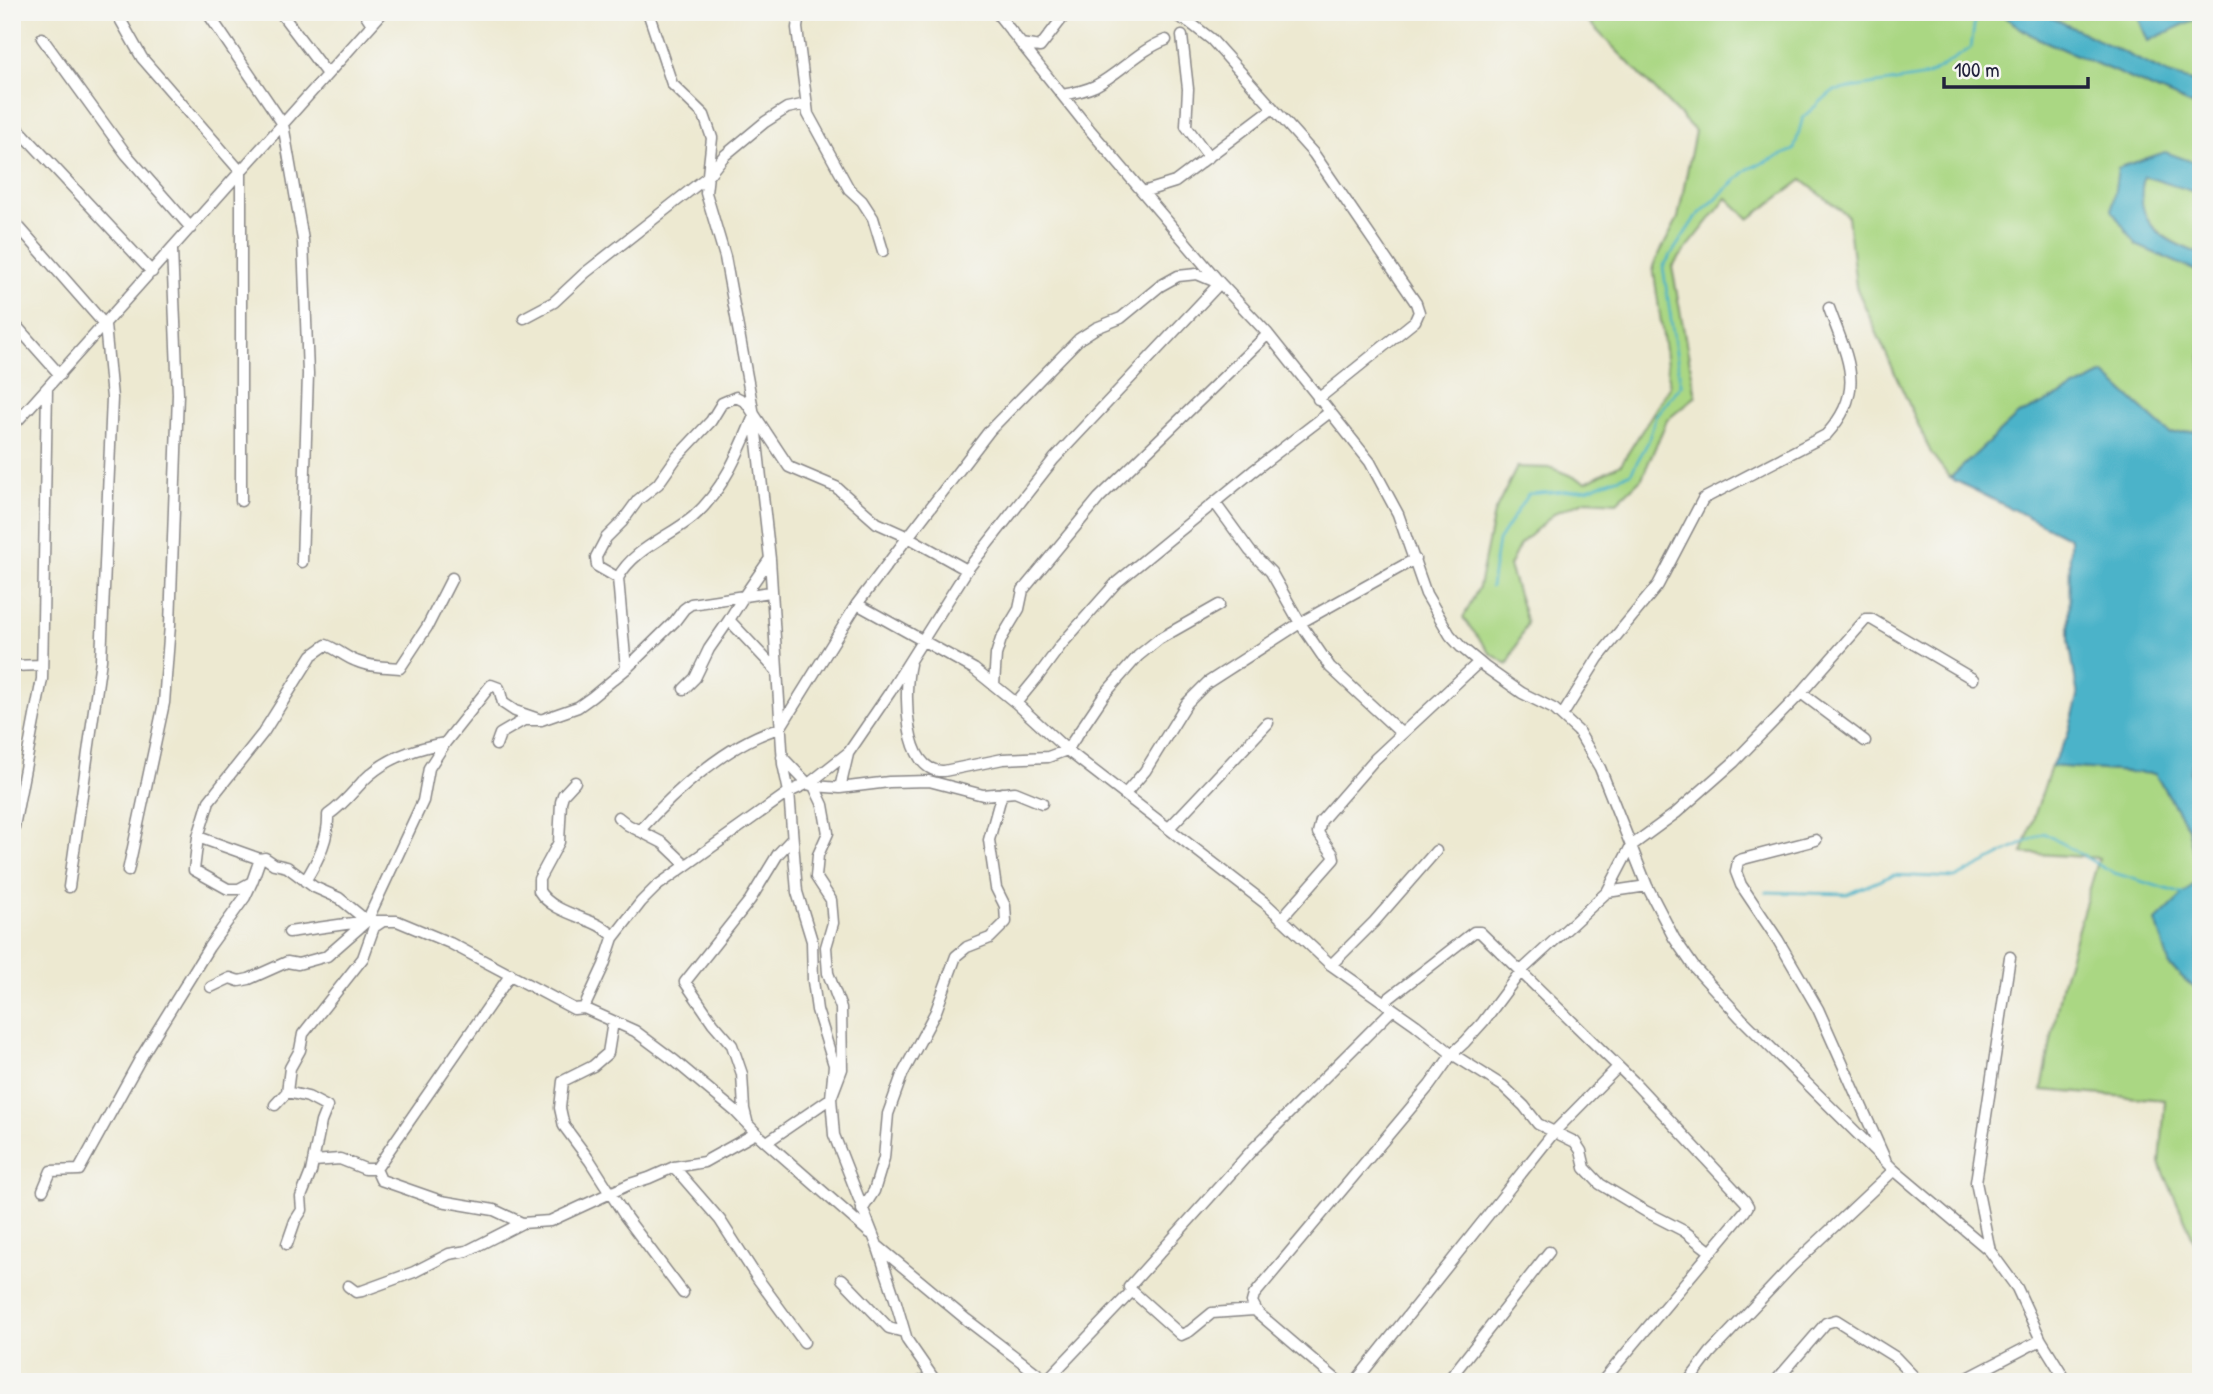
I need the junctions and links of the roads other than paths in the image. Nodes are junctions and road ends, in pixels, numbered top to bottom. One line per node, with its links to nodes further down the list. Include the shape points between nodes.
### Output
1 (116, 12): 23 (street, via 142,58)
2 (206, 12): 21 (street)
3 (280, 12): 16 (street)
4 (363, 12): 11 (street)
5 (383, 12): 11 (street)
6 (648, 12): 24 (street, via 672,84 710,126)
7 (799, 12): 18 (street)
8 (996, 12): 15 (street)
9 (1067, 12): 15 (street, via 1040,47)
10 (1175, 12): 19 (street, via 1211,39)
11 (372, 24): 16 (street)
12 (1181, 36): 22 (street, via 1188,89 1186,126)
13 (42, 38): 27 (street, via 126,154)
14 (1166, 40): 17 (street, via 1098,85)
15 (1021, 44): 17 (street)
16 (327, 74): 21 (street)
17 (1062, 95): 25 (street)
18 (807, 104): 24 (street, via 787,108 765,122 724,156); 29 (street, via 829,155 873,218)
19 (1273, 108): 22 (street); 39 (street, via 1323,164 1419,312 1415,321)
20 (12, 122): 30 (street)
21 (283, 124): 23 (street); 48 (street, via 303,240 308,374)
22 (1209, 157): 25 (street, via 1175,182)
23 (241, 172): 27 (street); 43 (street)
24 (707, 177): 33 (street, via 554,302); 41 (street, via 706,193 725,257)
25 (1143, 192): 31 (street)
26 (12, 219): 35 (street)
27 (191, 228): 28 (street)
28 (172, 250): 30 (street); 99 (street, via 178,394 170,625 164,702)
29 (883, 251)
30 (152, 272): 35 (street)
31 (1220, 283): 36 (street); 45 (street, via 1197,274 1178,276 1121,318 1079,339 990,430); 49 (street, via 1071,439)
32 (1829, 308): 70 (street, via 1852,388 1832,429 1703,499 1658,585 1598,657)
33 (524, 317)
34 (12, 321): 37 (street)
35 (105, 325): 37 (street); 103 (street, via 112,398 101,660)
36 (1268, 334): 39 (street); 66 (street, via 1099,498 1023,590 1019,609 998,647)
37 (60, 375): 38 (street)
38 (47, 388): 42 (street); 61 (street)
39 (1318, 399): 40 (street)
40 (1330, 412): 44 (street); 47 (street, via 1385,487)
41 (754, 415): 45 (street, via 789,467 836,487 871,519); 46 (street); 51 (street, via 732,469 702,508 637,556); 51 (street, via 746,402 736,397 722,403 658,484 606,538 596,557 597,566)
42 (12, 426)
43 (241, 501)
44 (1215, 503): 57 (street, via 1271,572); 69 (street, via 1116,583)
45 (908, 537): 49 (street); 54 (street)
46 (770, 559): 52 (street); 53 (street)
47 (1415, 559): 57 (street); 60 (street, via 1437,615 1461,648)
48 (302, 562)
49 (967, 570): 58 (street)
50 (452, 578): 92 (street, via 400,668 354,661 326,645 312,655 263,733 209,801)
51 (618, 578): 63 (street)
52 (770, 592): 53 (street); 64 (street)
53 (744, 596): 56 (street); 63 (street, via 691,604)
54 (857, 604): 58 (street); 73 (street)
55 (1219, 605): 78 (street, via 1158,639 1138,656 1104,695)
56 (729, 620): 64 (street); 67 (street)
57 (1300, 623): 74 (street, via 1329,667); 86 (street, via 1225,669 1196,693)
58 (923, 640): 59 (street); 66 (street)
59 (912, 655): 78 (street, via 906,690 908,723 918,753 937,772 1003,759 1048,757); 79 (street)
60 (1479, 662): 70 (street); 74 (street)
61 (42, 665): 62 (street); 91 (street)
62 (12, 666)
63 (626, 669): 71 (street, via 578,707)
64 (776, 670): 73 (street)
65 (1973, 679): 68 (street, via 1866,618)
66 (994, 685): 69 (street)
67 (684, 689)
68 (1801, 693): 75 (street); 95 (street, via 1698,795)
69 (1016, 703): 78 (street)
70 (1562, 716): 95 (street, via 1578,731 1600,768)
71 (541, 720): 76 (street, via 503,703 499,688 491,685); 77 (street, via 524,720 500,734)
72 (1268, 723): 89 (street)
73 (780, 728): 80 (street); 90 (street, via 761,733 718,761)
74 (1401, 733): 105 (street, via 1321,821 1318,833 1334,859)
75 (1866, 741)
76 (445, 743): 100 (street, via 391,761 328,815 329,831); 107 (street, via 429,768 419,810)
77 (496, 745)
78 (1067, 750): 86 (street)
79 (849, 752): 82 (street); 83 (street)
80 (782, 757): 82 (street); 84 (street)
81 (575, 782): 109 (street, via 561,802 559,842 539,878 539,891 548,901)
82 (811, 785): 83 (street); 84 (street); 123 (street, via 823,805 828,833 818,855 816,877 831,901 828,973 841,1008 842,1069)
83 (840, 788): 85 (street, via 929,781 983,795)
84 (789, 792): 93 (street); 98 (street)
85 (1002, 793): 87 (street, via 1015,792); 135 (street, via 989,840 1006,922 990,938 956,956 936,1010 902,1075 888,1114 884,1158 874,1191)
86 (1125, 794): 89 (street)
87 (1042, 803)
88 (618, 817): 90 (street)
89 (1169, 828): 105 (street)
90 (639, 831): 98 (street, via 663,843)
91 (13, 832)
92 (198, 837): 97 (street); 101 (street, via 194,870 228,890)
93 (792, 839): 123 (street, via 797,892 812,942 817,1010 834,1065); 125 (street, via 685,982 732,1045)
94 (1816, 840): 129 (street, via 1743,859 1736,872 1818,1009)
95 (1631, 846): 102 (street); 104 (street)
96 (1436, 851): 111 (street)
97 (260, 859): 100 (street, via 287,867); 101 (street)
98 (686, 865): 109 (street, via 655,888)
99 (128, 871)
100 (305, 881): 107 (street, via 339,898)
101 (252, 882): 133 (street, via 143,1054 79,1170 51,1171)
102 (1647, 886): 104 (street); 129 (street, via 1694,967)
103 (69, 887)
104 (1608, 892): 112 (street)
105 (1282, 919): 111 (street)
106 (385, 920): 107 (street); 113 (street, via 415,927); 122 (street, via 374,926 363,958 303,1034)
107 (367, 921): 108 (street); 114 (street, via 327,956 298,964 287,962 250,979 230,978)
108 (289, 932)
109 (614, 936): 115 (street)
110 (2010, 957): 140 (street, via 1976,1182)
111 (1331, 965): 116 (street)
112 (1521, 971): 116 (street, via 1477,931); 120 (street); 121 (street)
113 (511, 974): 117 (street, via 574,1009); 131 (street)
114 (212, 987)
115 (590, 995): 117 (street); 118 (street)
116 (1388, 1006): 120 (street); 145 (street, via 1131,1283)
117 (584, 1008): 118 (street)
118 (601, 1016): 119 (street)
119 (613, 1022): 125 (street, via 640,1034); 134 (street, via 608,1053 563,1081 560,1108 564,1126)
120 (1452, 1054): 126 (street, via 1503,1086 1538,1125); 147 (street, via 1254,1295)
121 (1619, 1067): 126 (street); 142 (street, via 1748,1206)
122 (287, 1092): 124 (street); 128 (street, via 327,1107)
123 (831, 1098): 127 (street); 135 (street, via 834,1135)
124 (275, 1105)
125 (752, 1129): 127 (street); 130 (street, via 704,1162)
126 (1555, 1131): 142 (street, via 1578,1146 1585,1168 1600,1184 1684,1231); 155 (street)
127 (767, 1142): 137 (street)
128 (314, 1161): 131 (street, via 340,1158); 138 (street, via 301,1197 302,1210)
129 (1886, 1162): 132 (street)
130 (674, 1167): 134 (street); 150 (street, via 731,1236)
131 (376, 1169): 136 (street, via 381,1180 441,1201 494,1210)
132 (1894, 1170): 140 (street); 158 (street, via 1792,1266)
133 (43, 1190)
134 (610, 1193): 136 (street, via 550,1221); 146 (street)
135 (862, 1210): 137 (street)
136 (522, 1223): 144 (street, via 414,1272 356,1292)
137 (870, 1233): 139 (street)
138 (287, 1244)
139 (877, 1245): 148 (street); 152 (street)
140 (1990, 1251): 149 (street, via 2017,1288)
141 (1549, 1252): 156 (street)
142 (1711, 1252): 157 (street)
143 (842, 1279): 148 (street, via 888,1328)
144 (348, 1286)
145 (1132, 1291): 147 (street, via 1181,1335 1212,1313); 152 (street)
146 (683, 1293)
147 (1254, 1310): 154 (street)
148 (904, 1332): 151 (street)
149 (2041, 1340): 161 (street); 162 (street)
150 (804, 1342)
151 (933, 1379): 153 (street)
152 (1048, 1381)
153 (920, 1382)
154 (1339, 1382)
155 (1355, 1382)
156 (1447, 1382)
157 (1602, 1382)
158 (1688, 1382)
159 (1775, 1382): 160 (street, via 1826,1323 1836,1321 1895,1357)
160 (1919, 1382)
161 (1960, 1382)
162 (2067, 1382)

